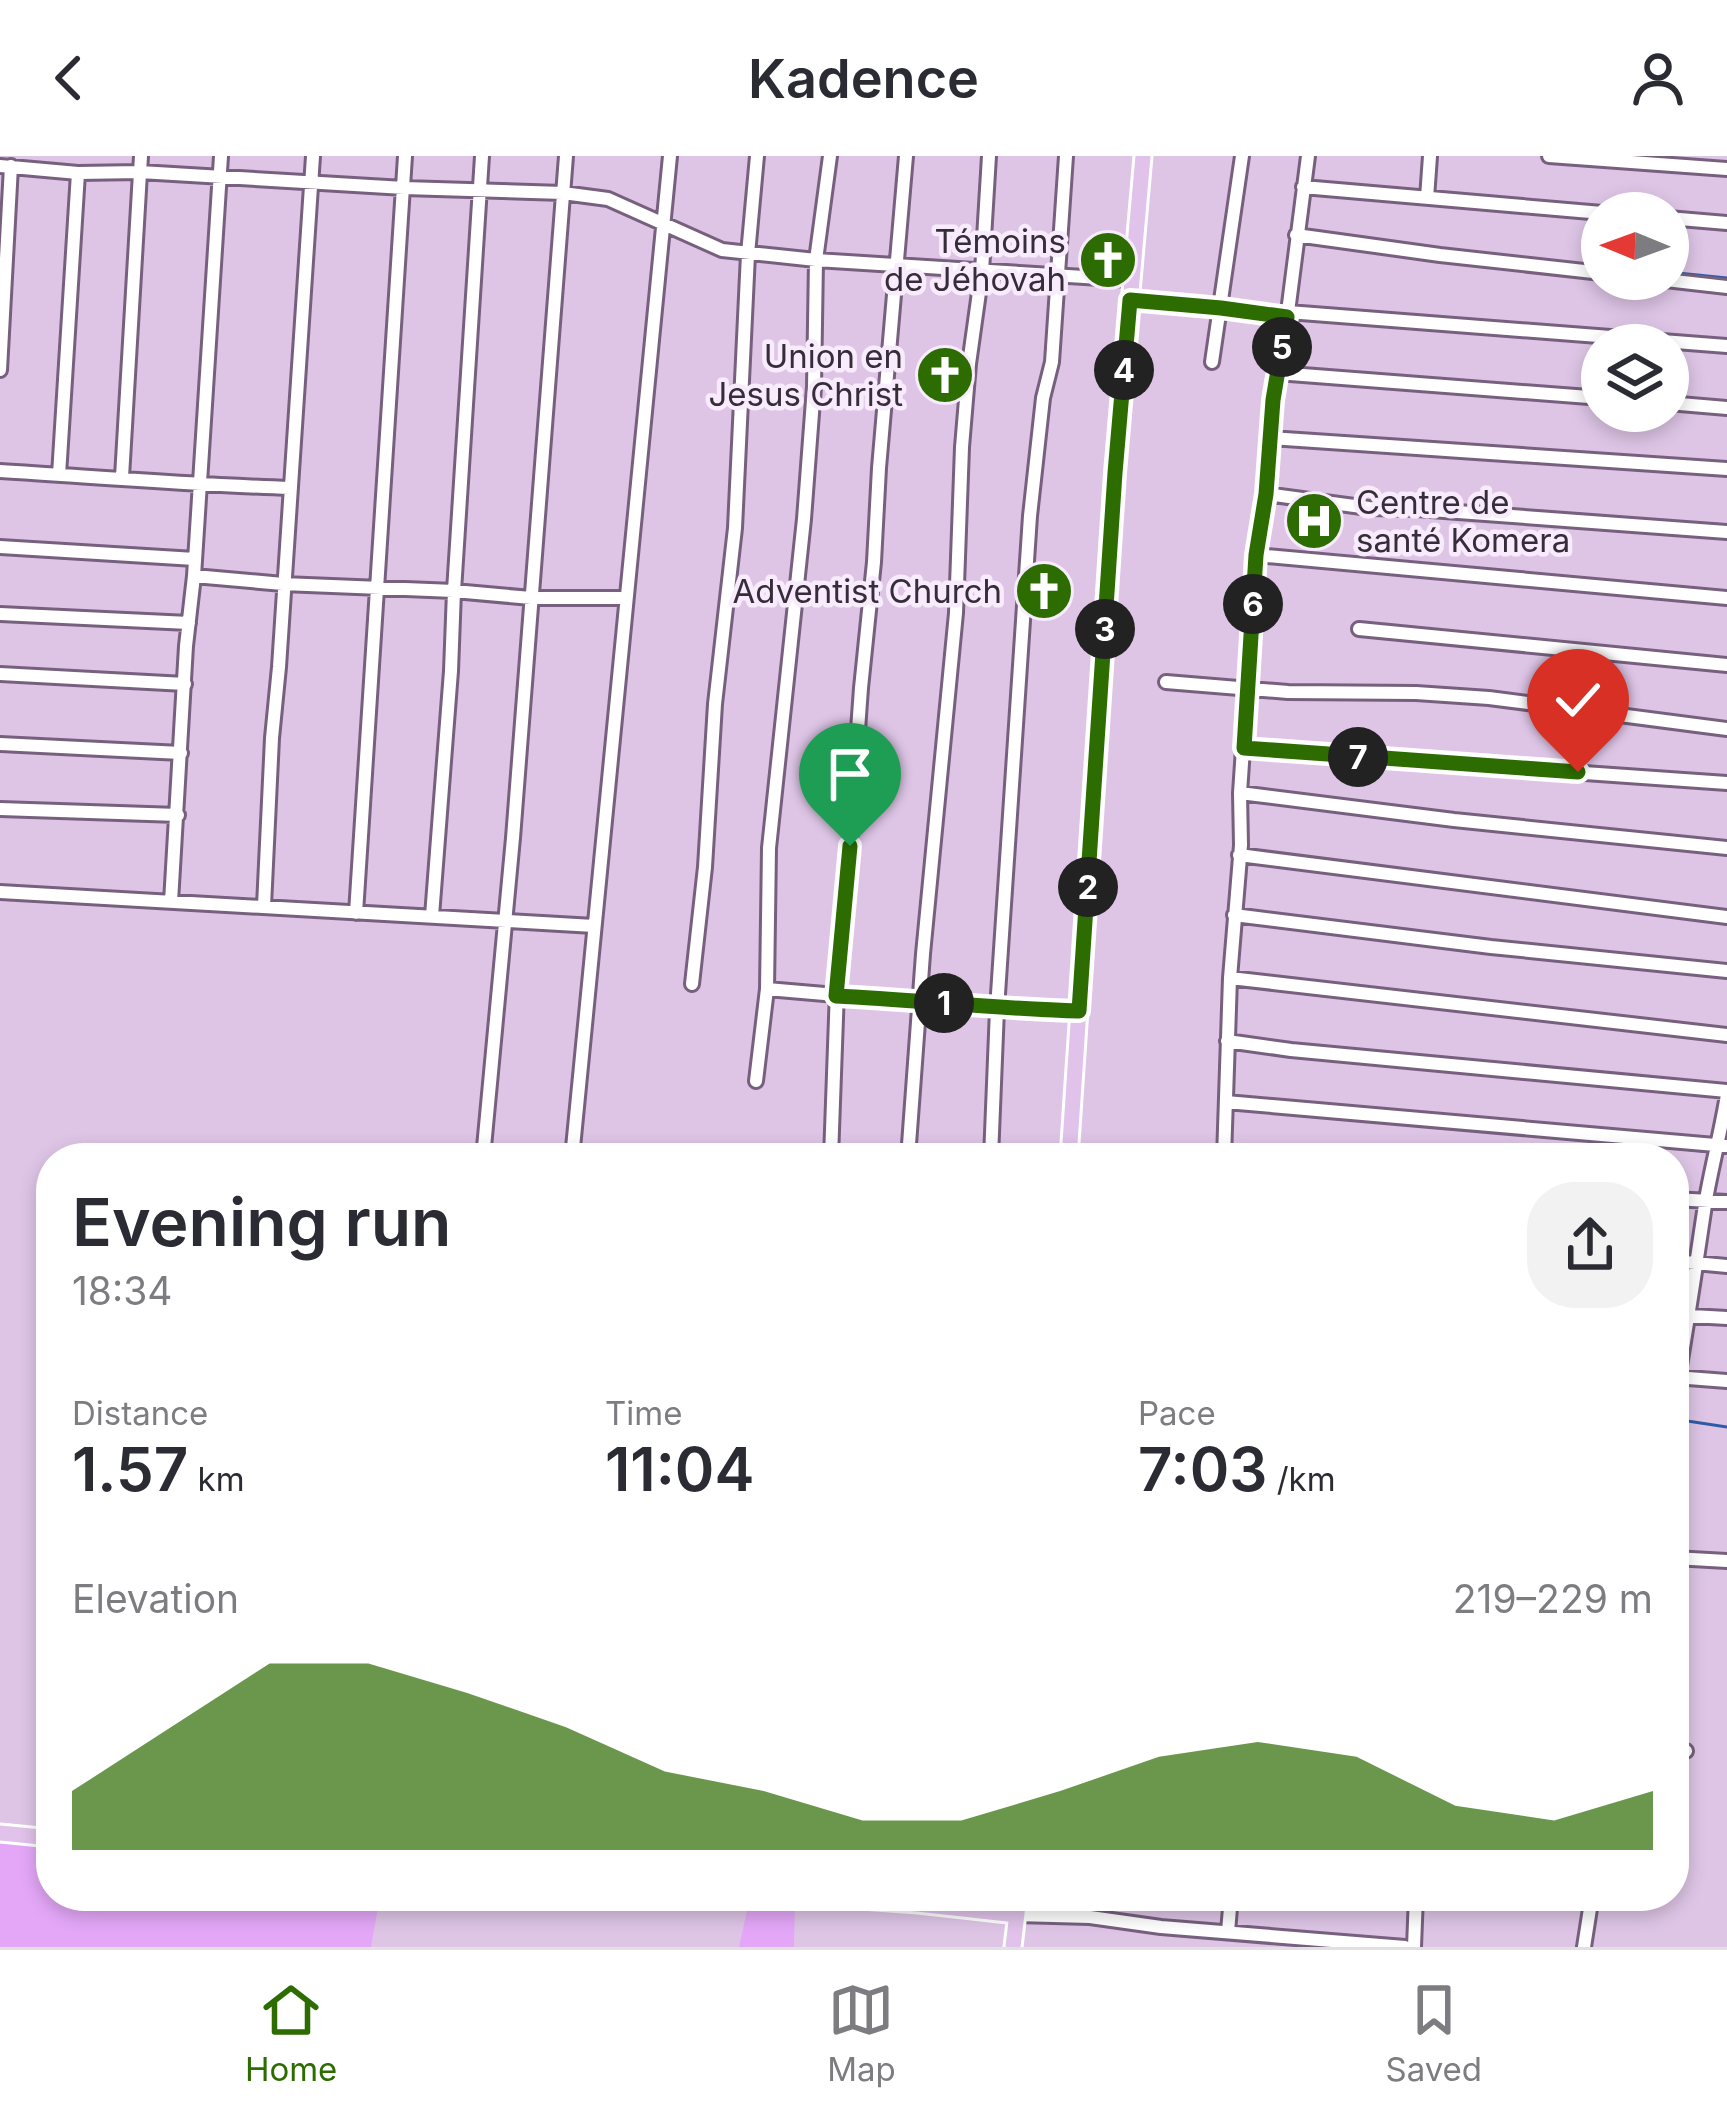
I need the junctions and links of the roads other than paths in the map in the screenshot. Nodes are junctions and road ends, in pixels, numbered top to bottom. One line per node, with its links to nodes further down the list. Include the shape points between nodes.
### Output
1 (141, 156): 20 (street)
2 (221, 156): 22 (street)
3 (313, 156): 23 (street)
4 (405, 156): 25 (street)
5 (482, 156): 26 (street)
6 (566, 156): 27 (street)
7 (670, 156): 32 (street)
8 (757, 156): 34 (street)
9 (830, 156): 35 (street)
10 (906, 156): 36 (street)
11 (989, 156): 37 (street)
12 (1066, 156): 39 (street)
13 (1143, 156): 40 (main road)
14 (1242, 156): 44 (street)
15 (1308, 156): 24 (street)
16 (1430, 156): 28 (street)
17 (1550, 156): 19 (street)
18 (5, 166): 21 (street); 48 (street)
19 (1727, 169)
20 (140, 172): 21 (street); 22 (street); 57 (street)
21 (78, 173): 56 (street)
22 (220, 178): 23 (street); 58 (street)
23 (311, 181): 25 (street); 59 (street)
24 (1303, 187): 28 (street); 33 (street)
25 (404, 188): 26 (street); 67 (street)
26 (480, 191): 27 (street); 68 (street)
27 (563, 193): 32 (street, via 608,199); 69 (street)
28 (1427, 198): 29 (street)
29 (1581, 211)
30 (1689, 220): 31 (street)
31 (1727, 223)
32 (664, 224): 34 (street); 70 (street)
33 (1296, 235): 38 (street); 45 (street)
34 (748, 254): 35 (street); 101 (street, via 735,528)
35 (816, 260): 36 (street); 102 (street, via 804,519 769,848)
36 (897, 264): 37 (street); 103 (street)
37 (982, 271): 39 (street); 104 (street)
38 (1581, 271)
39 (1059, 277): 40 (street); 105 (street, via 1030,516)
40 (1132, 280): 43 (main road)
41 (1689, 283): 42 (street)
42 (1727, 287)
43 (1130, 300): 44 (street); 106 (main road)
44 (1221, 308): 45 (street); 47 (street)
45 (1287, 315): 46 (street); 49 (street)
46 (1727, 346)
47 (1212, 362)
48 (0, 370)
49 (1277, 373): 50 (street); 53 (street)
50 (1581, 396)
51 (1689, 405): 52 (street)
52 (1727, 408)
53 (1270, 438): 54 (street); 60 (street)
54 (1727, 469)
55 (0, 471): 56 (street)
56 (59, 475): 57 (street)
57 (122, 477): 58 (street)
58 (200, 485): 59 (street); 64 (street)
59 (291, 488): 66 (street)
60 (1266, 494): 61 (street); 63 (street)
61 (1727, 532)
62 (0, 547): 64 (street)
63 (1256, 555): 71 (street); 79 (street)
64 (195, 559): 65 (street)
65 (194, 576): 66 (street); 73 (street)
66 (283, 584): 67 (street); 92 (street)
67 (375, 588): 68 (street); 93 (street)
68 (454, 591): 69 (street); 95 (street)
69 (531, 598): 70 (street); 97 (street)
70 (626, 598): 98 (street)
71 (1727, 598)
72 (0, 614): 73 (street)
73 (189, 623): 78 (street)
74 (1359, 629): 75 (street)
75 (1727, 665)
76 (0, 674): 78 (street)
77 (1166, 682): 79 (street)
78 (185, 685): 83 (street)
79 (1249, 690): 80 (street, via 1489,698); 82 (street)
80 (1727, 729)
81 (0, 743): 83 (street)
82 (1244, 748): 84 (street); 85 (street)
83 (181, 753): 87 (street)
84 (1727, 783)
85 (1240, 793): 88 (street); 89 (street)
86 (0, 808): 87 (street)
87 (178, 815): 91 (street)
88 (1727, 848)
89 (1240, 855): 94 (street); 96 (street)
90 (0, 892): 91 (street)
91 (171, 902): 92 (street)
92 (264, 906): 93 (street)
93 (356, 913): 95 (street)
94 (1234, 915): 99 (street); 100 (street)
95 (432, 916): 97 (street)
96 (1727, 916)
97 (505, 922): 98 (street); 112 (street)
98 (594, 926): 113 (street)
99 (1727, 971)
100 (1230, 977): 107 (street); 108 (street)
101 (692, 984)
102 (767, 989): 103 (street); 109 (street)
103 (836, 996): 104 (street); 114 (street)
104 (920, 1000): 105 (street); 115 (street)
105 (997, 1009): 106 (street); 116 (street)
106 (1079, 1011): 117 (main road)
107 (1727, 1035)
108 (1228, 1041): 110 (street); 111 (street)
109 (756, 1081)
110 (1727, 1093): 119 (street)
111 (1226, 1102): 118 (street); 119 (street)
112 (483, 1143)
113 (573, 1143)
114 (831, 1143)
115 (909, 1143)
116 (992, 1143)
117 (1070, 1143)
118 (1225, 1143)
119 (1723, 1145): 121 (street)
120 (1689, 1200): 121 (street)
121 (1706, 1201): 122 (street); 124 (street)
122 (1727, 1202)
123 (1689, 1262): 124 (street)
124 (1698, 1263): 125 (street); 126 (street)
125 (1727, 1266)
126 (1690, 1316): 127 (street); 128 (street)
127 (1727, 1318)
128 (1689, 1320)
129 (1689, 1378): 130 (street)
130 (1727, 1381)
131 (1689, 1559): 132 (street)
132 (1727, 1561)
133 (0, 1833): 134 (main road)
134 (36, 1837)
135 (981, 1911): 140 (main road)
136 (1017, 1911): 140 (main road)
137 (1230, 1911): 141 (street)
138 (1414, 1911): 143 (street)
139 (1589, 1911): 144 (street)
140 (1017, 1915): 141 (street); 142 (main road)
141 (1228, 1932): 143 (street)
142 (1013, 1947)
143 (1409, 1947)
144 (1583, 1947)

